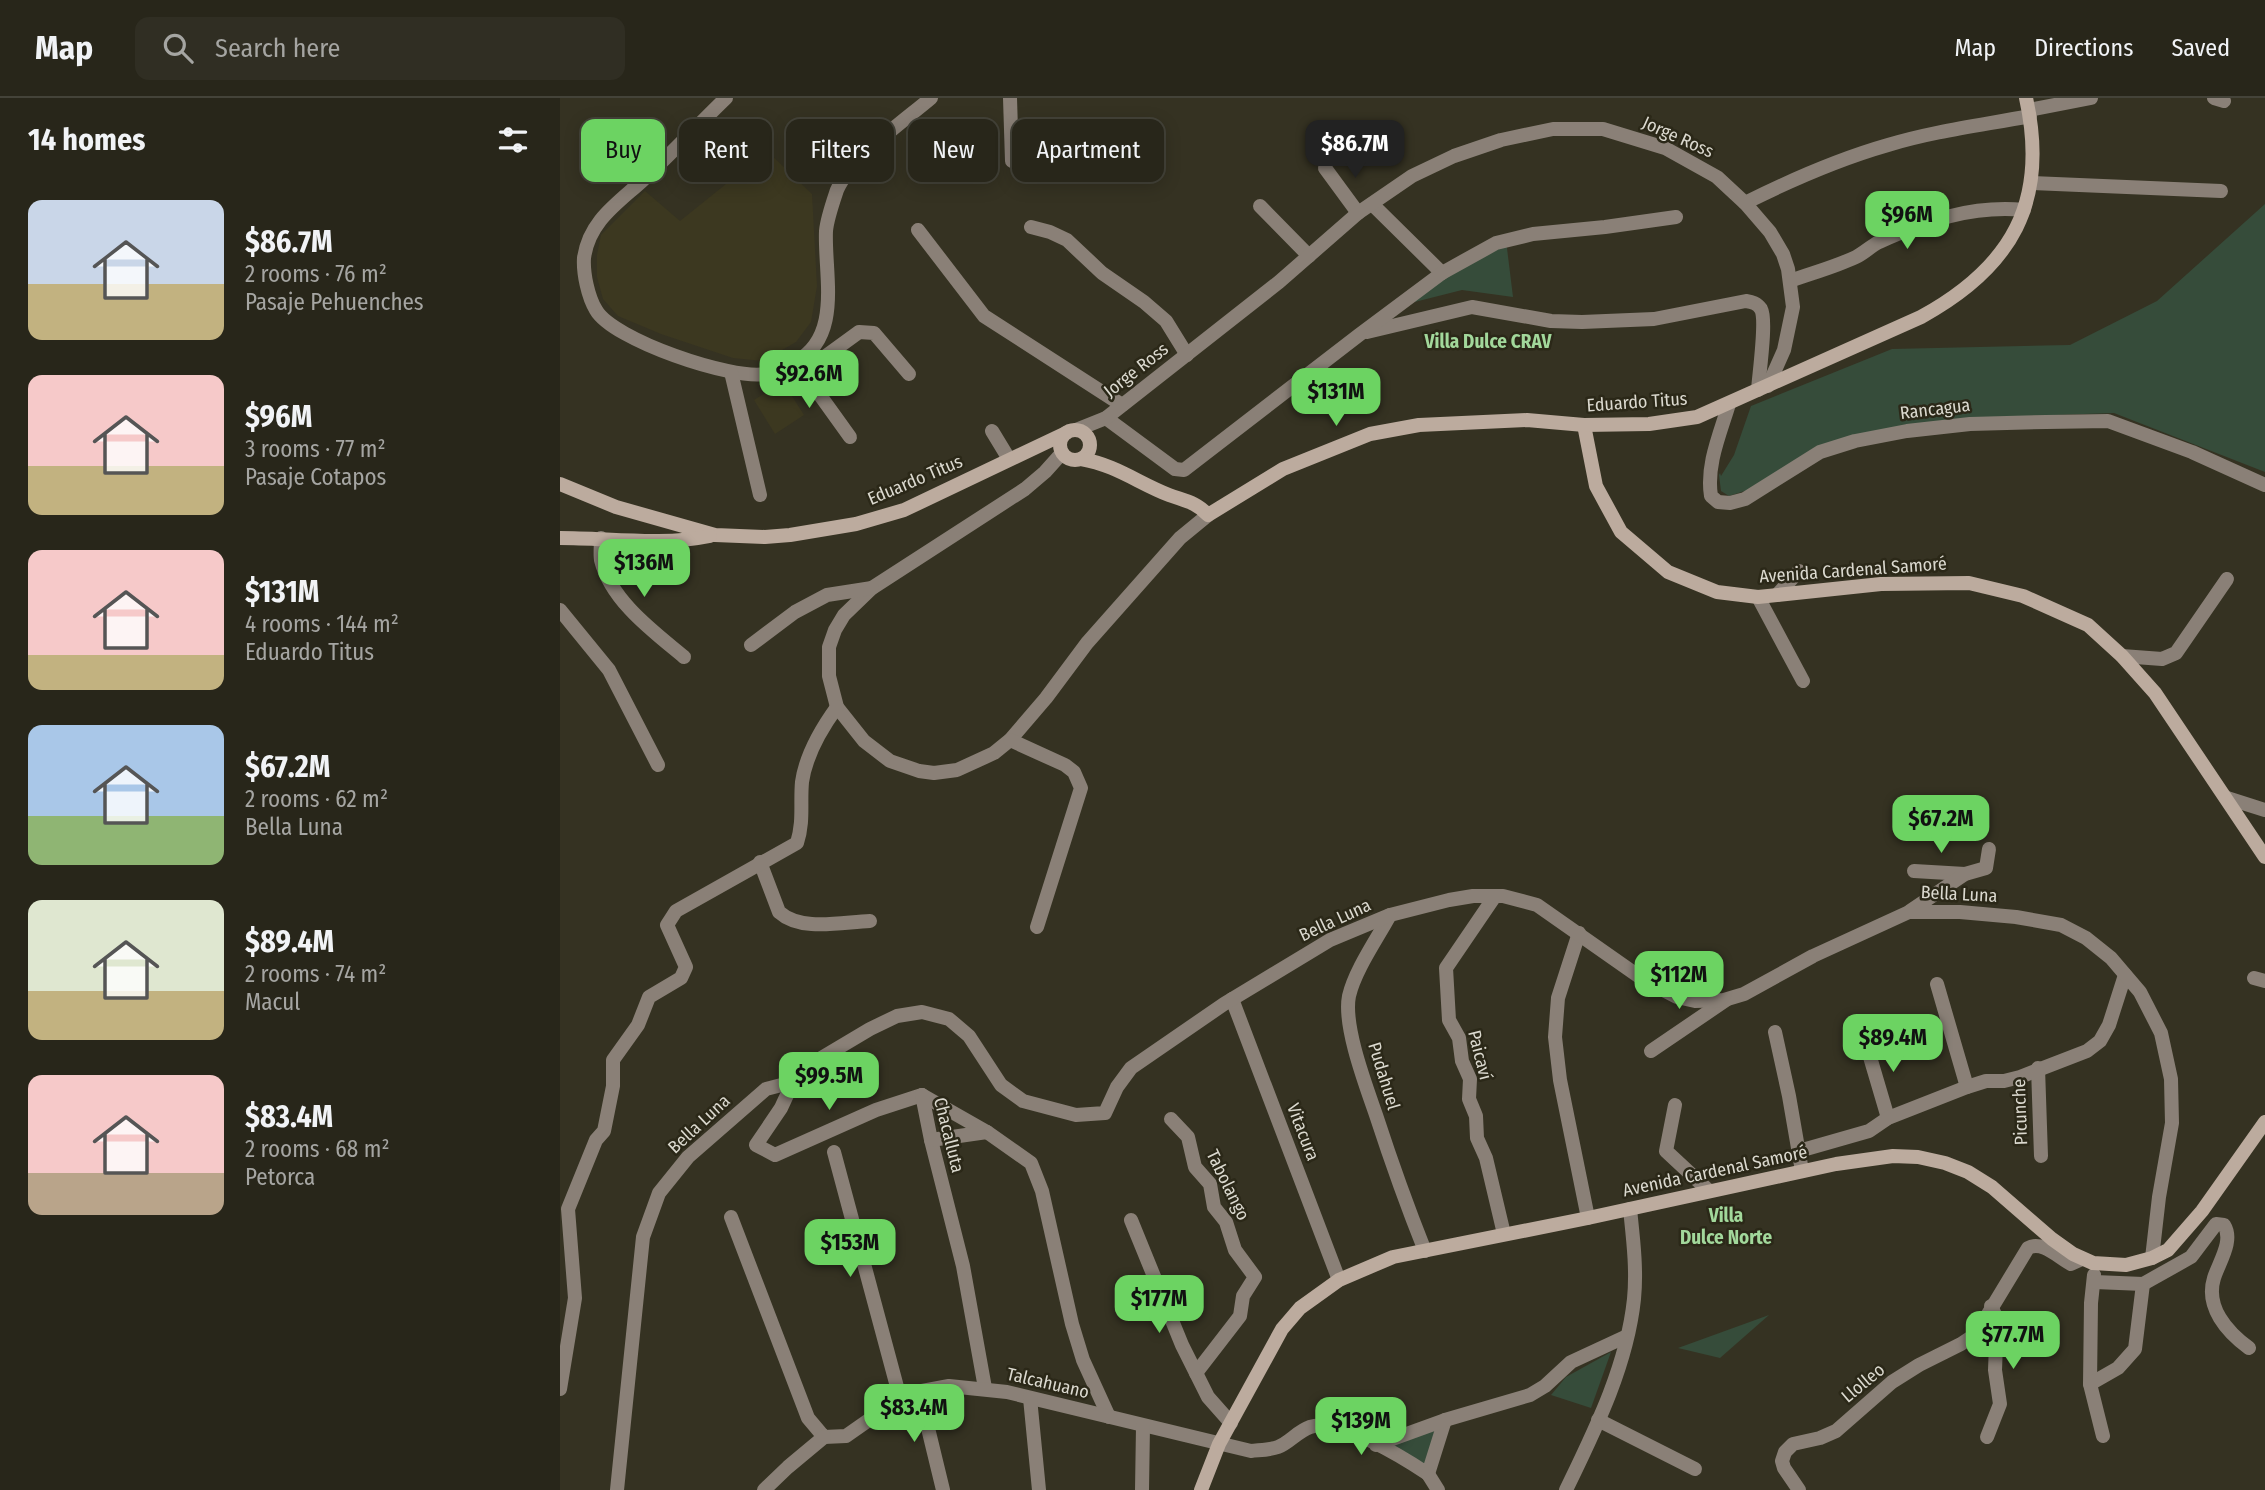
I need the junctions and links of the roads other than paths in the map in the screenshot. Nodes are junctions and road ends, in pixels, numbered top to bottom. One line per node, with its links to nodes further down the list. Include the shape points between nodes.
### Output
1 (726, 98): 24 (street, via 611,206 593,231 584,260 596,311 613,327 649,347)
2 (931, 98): 23 (street, via 859,159 838,188 826,229 828,313 821,335)
3 (1010, 98): 6 (street)
4 (2091, 98): 5 (street)
5 (2028, 108): 8 (street, Eduardo Titus); 10 (street, via 1831,164)
6 (1012, 161)
7 (1325, 167): 14 (street)
8 (2032, 183): 9 (street); 13 (street, Eduardo Titus)
9 (2221, 191)
10 (1745, 203): 11 (street, Jorge Ross, via 1717,177 1665,148 1603,129 1582,128 1529,133 1454,156 1412,176); 20 (street, Jorge Ross, via 1783,254)
11 (1372, 204): 14 (street, Jorge Ross); 19 (street)
12 (1260, 206): 18 (street)
13 (2024, 210): 20 (street, via 1970,211 1931,220 1858,256); 26 (street, Eduardo Titus, via 2009,242 1986,271 1950,301)
14 (1358, 213): 18 (street, Jorge Ross)
15 (1676, 217): 19 (street, via 1533,234 1496,243)
16 (1031, 227): 22 (street, via 1067,240 1102,273 1144,302 1166,321)
17 (918, 230): 28 (street, via 984,316)
18 (1309, 256): 22 (street, Jorge Ross)
19 (1443, 273): 21 (street)
20 (1790, 281): 26 (street, Jorge Ross, via 1793,307 1784,350)
21 (1359, 334): 26 (street, via 1472,307 1582,322 1654,319 1746,301 1762,310); 29 (street, via 1184,470 1175,469)
22 (1187, 355): 28 (street, Jorge Ross)
23 (800, 367): 24 (street, via 764,374); 25 (street, via 868,331); 33 (street)
24 (731, 372): 42 (street)
25 (909, 374)
26 (1763, 388): 27 (street, Eduardo Titus)
27 (1729, 404): 30 (street, Eduardo Titus, via 1697,417); 41 (street, Rancagua, via 1709,482 1711,496 1718,502 1745,499 1834,446 1970,424 2108,421)
28 (1122, 405): 29 (street, Jorge Ross)
29 (1103, 420): 32 (street, Jorge Ross); 34 (street, Jorge Ross)
30 (1584, 425): 43 (street, Eduardo Titus, via 1527,420 1419,425 1370,434 1283,469); 53 (street, Avenida Cardenal Samoré, via 1596,486 1621,532 1668,572 1717,592)
31 (992, 431): 38 (street)
32 (1071, 432): 34 (street, via 1086,435); 35 (street, Eduardo Titus); 36 (street, via 1062,437)
33 (850, 437)
34 (1089, 442): 37 (street); 39 (street)
35 (1040, 446): 36 (street, Eduardo Titus); 38 (street, Eduardo Titus)
36 (1061, 451): 37 (street, via 1070,460); 51 (street, via 1025,489)
37 (1082, 458): 39 (street)
38 (1009, 459): 45 (street, Eduardo Titus, via 884,517 790,535)
39 (1103, 463): 43 (street, via 1195,503)
40 (560, 484): 44 (street, Eduardo Titus)
41 (2265, 485)
42 (760, 495)
43 (1208, 515): 60 (street, via 1180,538)
44 (650, 516): 45 (street, Eduardo Titus); 48 (street)
45 (715, 535): 48 (street, Eduardo Titus)
46 (560, 538): 47 (street, Eduardo Titus)
47 (601, 538): 48 (street, Eduardo Titus); 57 (street, via 601,559 610,581 638,619)
48 (644, 541)
49 (1800, 571): 52 (street)
50 (2227, 579): 56 (street, via 2176,653 2162,659)
51 (872, 588): 55 (street, via 827,595); 59 (street, via 844,615 829,647 829,676)
52 (1777, 595): 53 (street, Avenida Cardenal Samoré); 56 (street, Avenida Cardenal Samoré, via 1881,584 1969,583 2023,596 2077,619)
53 (1758, 597): 58 (street)
54 (560, 610): 61 (street, via 609,670)
55 (751, 645)
56 (2122, 656): 62 (street, Avenida Cardenal Samoré, via 2155,693)
57 (684, 657)
58 (1803, 681)
59 (837, 707): 60 (street, via 880,755 919,771 957,770); 66 (street, via 810,751 797,843)
60 (1010, 740): 73 (street, via 1065,765 1082,788)
61 (658, 765)
62 (2227, 798): 63 (street); 65 (street, Avenida Cardenal Samoré)
63 (2265, 810)
64 (1989, 849): 68 (street, via 1986,868)
65 (2265, 856)
66 (760, 862): 72 (street, via 783,915 800,924); 114 (street, via 676,911 667,925 684,972 649,997 638,1025 613,1060 604,1131 568,1209 575,1298)
67 (1914, 871): 68 (street)
68 (1965, 874): 70 (street)
69 (1495, 896): 71 (street, Bella Luna, via 1449,900); 74 (street, Bella Luna, via 1537,905); 101 (street, Paicaví, via 1446,968 1449,1020 1470,1079 1477,1139)
70 (1909, 912): 75 (street, Bella Luna, via 2005,916 2061,925 2086,938); 78 (street, Bella Luna)
71 (1390, 915): 77 (street, Bella Luna, via 1330,940); 102 (street, Pudahuel, via 1353,985 1348,1004 1363,1077)
72 (870, 921)
73 (1037, 926)
74 (1579, 933): 78 (street, Bella Luna, via 1644,981 1676,997); 99 (street, via 1558,998 1555,1037)
75 (2125, 975): 82 (street, via 2100,1041 2070,1059); 103 (street, Bella Luna, via 2140,992 2161,1034 2171,1079 2172,1123)
76 (1937, 985): 84 (street)
77 (1232, 999): 83 (street, Bella Luna, via 1131,1069 1105,1113 1076,1115 1023,1101 1001,1086 969,1036 949,1020 922,1012 897,1016 870,1029 823,1057); 105 (street, Vitacura)
78 (1727, 999): 81 (street)
79 (1775, 1032): 92 (street)
80 (1865, 1040): 87 (street)
81 (1651, 1051)
82 (2038, 1068): 84 (street, Picunche, via 2020,1077); 94 (street, Picunche)
83 (793, 1083): 85 (street, Chacalluta, via 756,1145 775,1156 876,1110); 130 (street, Bella Luna, via 766,1089 688,1157 659,1193 643,1237)
84 (1967, 1087): 87 (street, Picunche)
85 (922, 1095): 90 (street); 91 (street, Chacalluta)
86 (1675, 1105): 96 (street, via 1667,1151)
87 (1888, 1118): 92 (street, Picunche, via 1869,1130)
88 (1171, 1119): 111 (street, Tabolango, via 1188,1137 1195,1167 1210,1184 1214,1207 1226,1222 1235,1250 1255,1276 1243,1296 1240,1317)
89 (2265, 1122): 103 (street, Avenida Cardenal Samoré, via 2202,1211 2168,1250)
90 (987, 1132): 91 (street); 118 (street, via 1031,1163 1083,1360)
91 (931, 1140): 113 (street, Chacalluta, via 963,1266)
92 (1799, 1151): 95 (street)
93 (834, 1152): 116 (street)
94 (2041, 1156)
95 (1802, 1171): 96 (street, Avenida Cardenal Samoré); 104 (street, Avenida Cardenal Samoré, via 1893,1156 1945,1163 1993,1187 2052,1239)
96 (1709, 1191): 97 (street, Avenida Cardenal Samoré)
97 (1630, 1209): 99 (street, Avenida Cardenal Samoré); 109 (street, via 1634,1298)
98 (732, 1217): 124 (street, via 808,1418)
99 (1588, 1218): 101 (street, Avenida Cardenal Samoré)
100 (1131, 1220): 111 (street)
101 (1504, 1234): 102 (street, Avenida Cardenal Samoré)
102 (1424, 1251): 105 (street, Avenida Cardenal Samoré, via 1393,1257)
103 (2152, 1258): 104 (street, Avenida Cardenal Samoré, via 2126,1265)
104 (2087, 1261): 106 (street); 108 (street, Llolleo, via 2071,1265 2041,1246 2031,1246)
105 (1339, 1280): 121 (street, Avenida Cardenal Samoré, via 1300,1308 1282,1329)
106 (2095, 1282): 107 (street); 112 (street)
107 (2143, 1284): 110 (street, via 2191,1257 2216,1224 2224,1225 2228,1234 2213,1279 2214,1303 2224,1325); 112 (street, via 2135,1349 2118,1368)
108 (1991, 1306): 125 (street, via 1997,1319 1995,1370 2000,1404); 138 (street, Llolleo, via 1976,1334 1892,1382 1836,1431 1793,1444 1782,1461)
109 (1628, 1336): 119 (street, via 1571,1362 1530,1395); 120 (street)
110 (2249, 1348)
111 (1196, 1373): 121 (street, via 1208,1397)
112 (2090, 1384): 123 (street)
113 (985, 1388): 115 (street, Talcahuano, via 949,1386); 117 (street, Talcahuano)
114 (560, 1389)
115 (919, 1391): 116 (street, Talcahuano); 132 (street)
116 (900, 1398): 124 (street, Talcahuano, via 846,1436)
117 (1030, 1398): 118 (street, Talcahuano); 133 (street)
118 (1109, 1417): 122 (street, Talcahuano)
119 (1445, 1420): 127 (street); 129 (street)
120 (1598, 1420): 128 (street); 137 (street)
121 (1231, 1423): 126 (street, Avenida Cardenal Samoré)
122 (1143, 1426): 126 (street, Talcahuano); 134 (street)
123 (2104, 1436)
124 (830, 1437): 131 (street, Talcahuano)
125 (1987, 1437)
126 (1219, 1444): 127 (street, Talcahuano, via 1251,1451 1279,1447 1310,1427 1327,1424); 135 (street, Avenida Cardenal Samoré)
127 (1376, 1445): 129 (street, Talcahuano)
128 (1695, 1469)
129 (1428, 1474): 136 (street)
130 (617, 1490)
131 (764, 1490)
132 (943, 1490)
133 (1040, 1490)
134 (1142, 1490)
135 (1201, 1490)
136 (1438, 1490)
137 (1566, 1490)
138 (1799, 1490)

